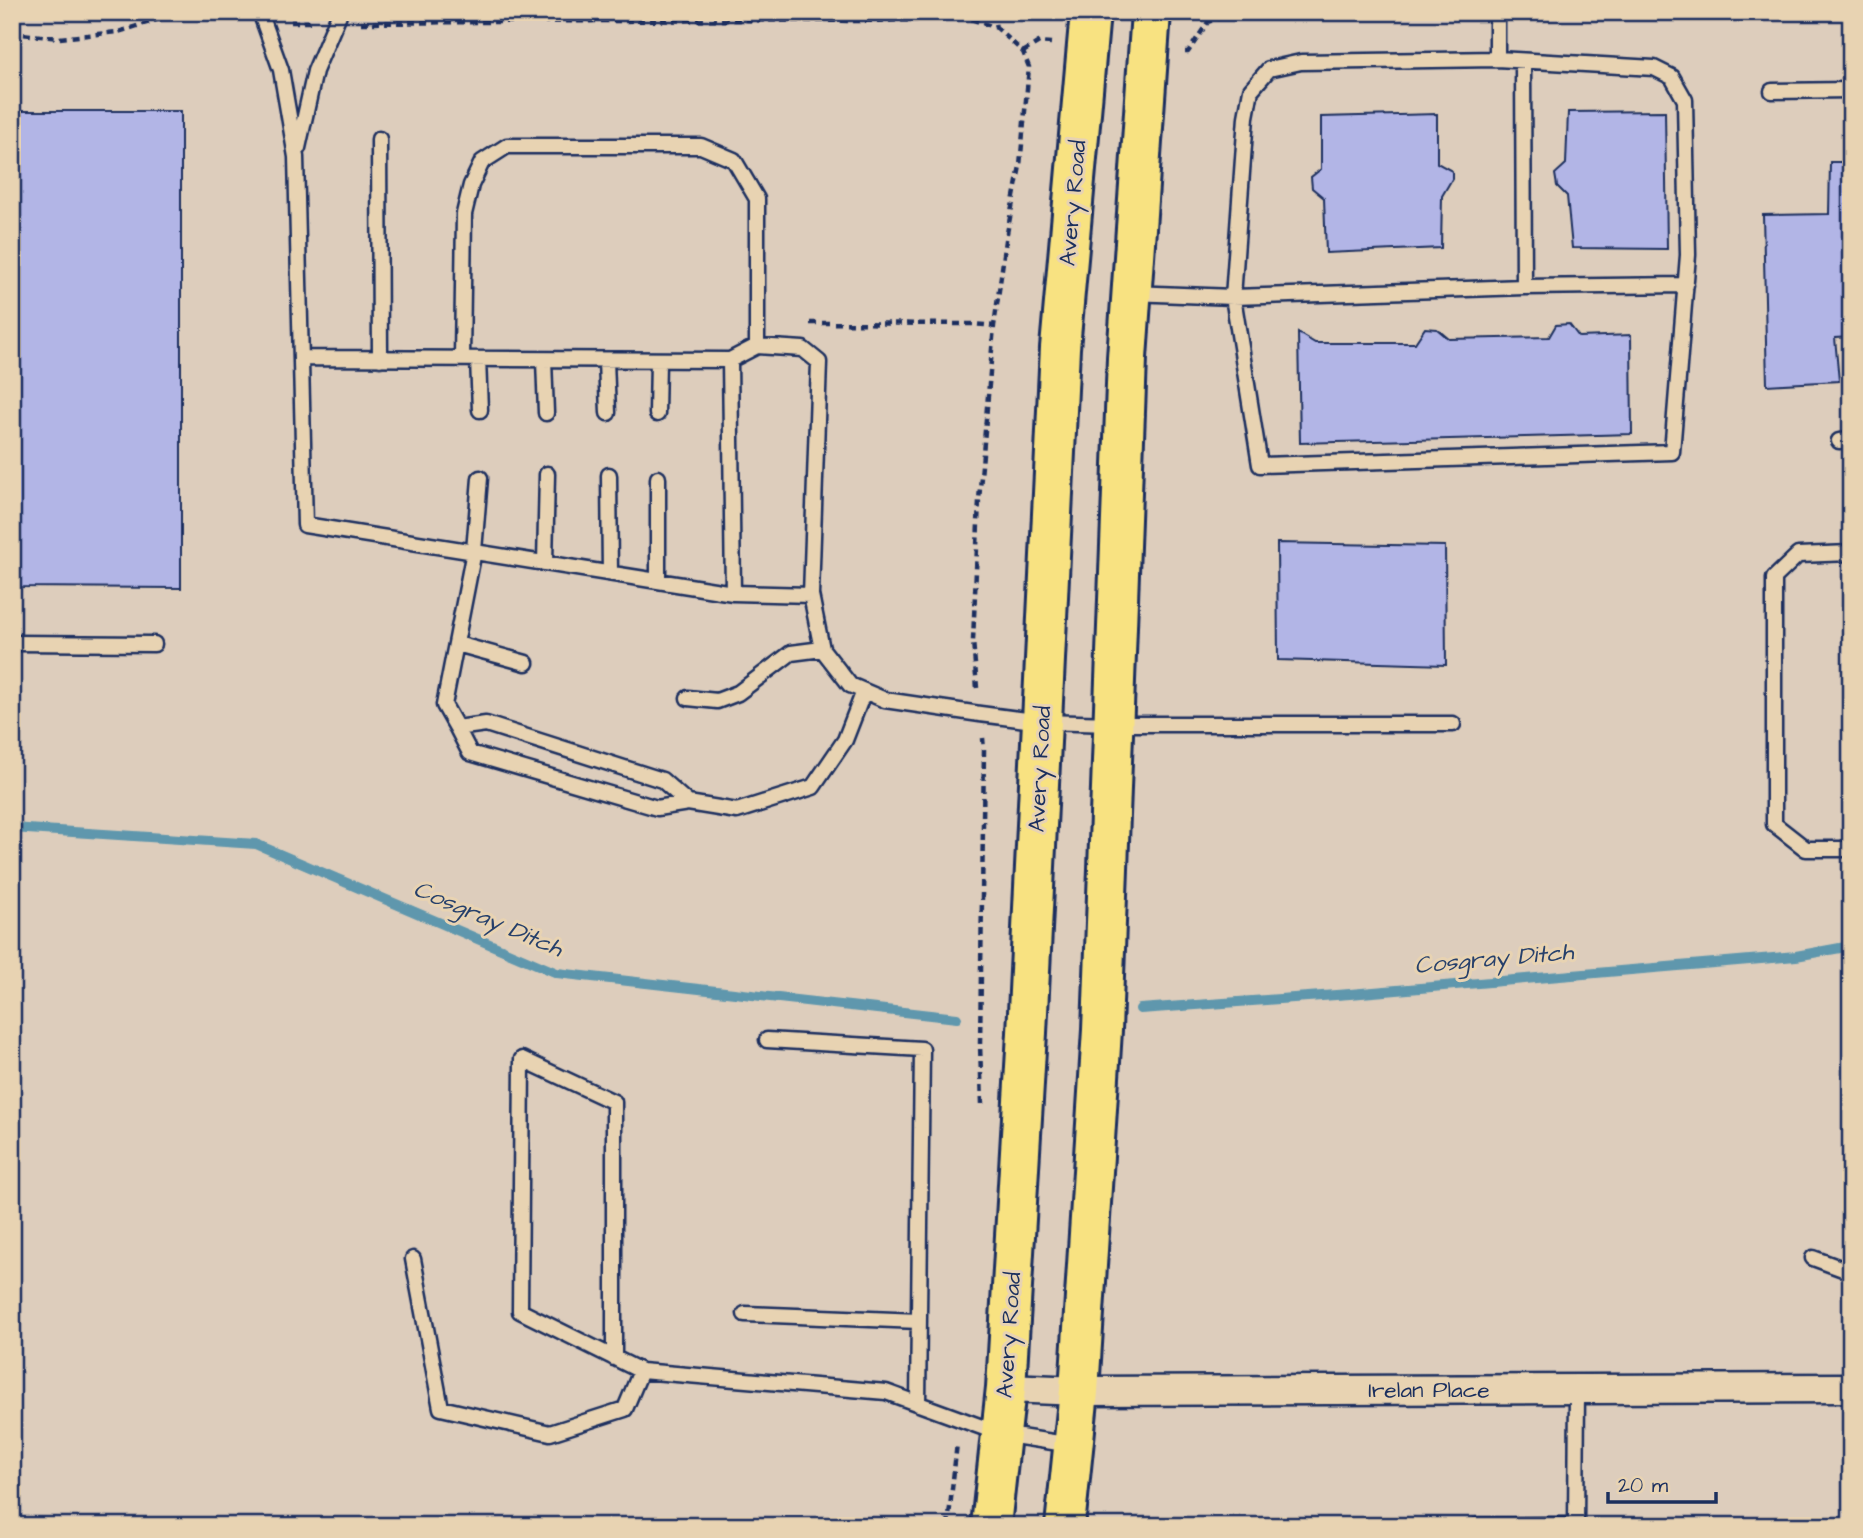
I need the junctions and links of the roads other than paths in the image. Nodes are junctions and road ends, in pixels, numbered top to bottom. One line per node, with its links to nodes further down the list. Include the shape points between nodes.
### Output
1 (1090, 12): 47 (main road, Avery Road, via 1060,348)
2 (1151, 12): 14 (main road)
3 (1497, 12): 6 (lane)
4 (263, 16): 11 (lane, via 281,70)
5 (338, 17): 11 (lane, via 315,71)
6 (1497, 59): 7 (lane); 15 (lane, via 1301,62 1269,69 1251,90 1246,117)
7 (1523, 61): 12 (lane, via 1654,68 1672,77 1685,100); 13 (lane)
8 (1851, 90): 9 (lane)
9 (1772, 91)
10 (379, 139): 18 (lane)
11 (296, 156): 17 (lane)
12 (1686, 285): 13 (lane); 15 (lane, via 1672,452 1260,465)
13 (1524, 287): 15 (lane)
14 (1131, 293): 15 (lane); 48 (main road)
15 (1233, 297)
16 (757, 346): 19 (lane, via 757,199 733,160 701,146 507,146 482,162 464,214); 24 (lane); 39 (lane, via 803,349 819,362)
17 (301, 358): 18 (lane); 33 (lane, via 305,525)
18 (380, 359): 19 (lane)
19 (462, 359): 20 (lane)
20 (478, 359): 21 (lane); 25 (lane)
21 (544, 360): 22 (lane); 26 (lane)
22 (606, 360): 23 (lane); 27 (lane)
23 (658, 360): 24 (lane); 28 (lane)
24 (730, 360): 38 (lane)
25 (480, 411)
26 (546, 413)
27 (608, 413)
28 (657, 414)
29 (547, 474): 35 (lane)
30 (608, 475): 36 (lane)
31 (480, 478): 33 (lane)
32 (658, 478): 37 (lane)
33 (474, 551): 35 (lane); 42 (lane)
34 (1851, 554): 52 (lane, via 1798,555 1774,578 1774,824 1806,849)
35 (545, 563): 36 (lane)
36 (610, 573): 37 (lane)
37 (659, 581): 38 (lane)
38 (733, 593): 39 (lane)
39 (811, 595): 43 (lane)
40 (12, 643): 41 (lane)
41 (154, 644)
42 (457, 645): 44 (lane); 50 (lane, via 444,705)
43 (822, 649): 45 (lane, via 850,685); 46 (lane, via 791,653 738,693 717,701)
44 (526, 663)
45 (864, 691): 47 (lane, via 885,700); 51 (lane, via 845,740 813,787 737,811)
46 (688, 698)
47 (1042, 722): 48 (lane); 61 (main road, Avery Road)
48 (1113, 724): 49 (lane); 64 (main road, via 1102,1030)
49 (1453, 724)
50 (457, 728): 51 (lane, via 486,723 662,780); 51 (lane, via 470,753 657,808)
51 (688, 803)
52 (1851, 849)
53 (767, 1040): 58 (lane, via 922,1049)
54 (1813, 1258): 56 (lane)
55 (413, 1259): 60 (lane, via 441,1408 550,1433 625,1409)
56 (1851, 1272)
57 (745, 1314): 58 (lane)
58 (919, 1321): 65 (lane)
59 (614, 1358): 59 (lane, via 520,1311 522,1059 614,1102); 60 (lane)
60 (641, 1371): 65 (lane, via 886,1392)
61 (1006, 1388): 64 (street, Irelan Place); 66 (main road, Avery Road)
62 (1851, 1388): 63 (street, Irelan Place)
63 (1577, 1389): 64 (street, Irelan Place); 68 (lane)
64 (1079, 1391): 67 (main road)
65 (918, 1404): 66 (lane)
66 (1001, 1434): 67 (lane); 69 (main road, Avery Road)
67 (1073, 1445): 70 (main road)
68 (1576, 1525): 71 (lane)
69 (991, 1526)
70 (1065, 1526)
71 (1477, 1526)

